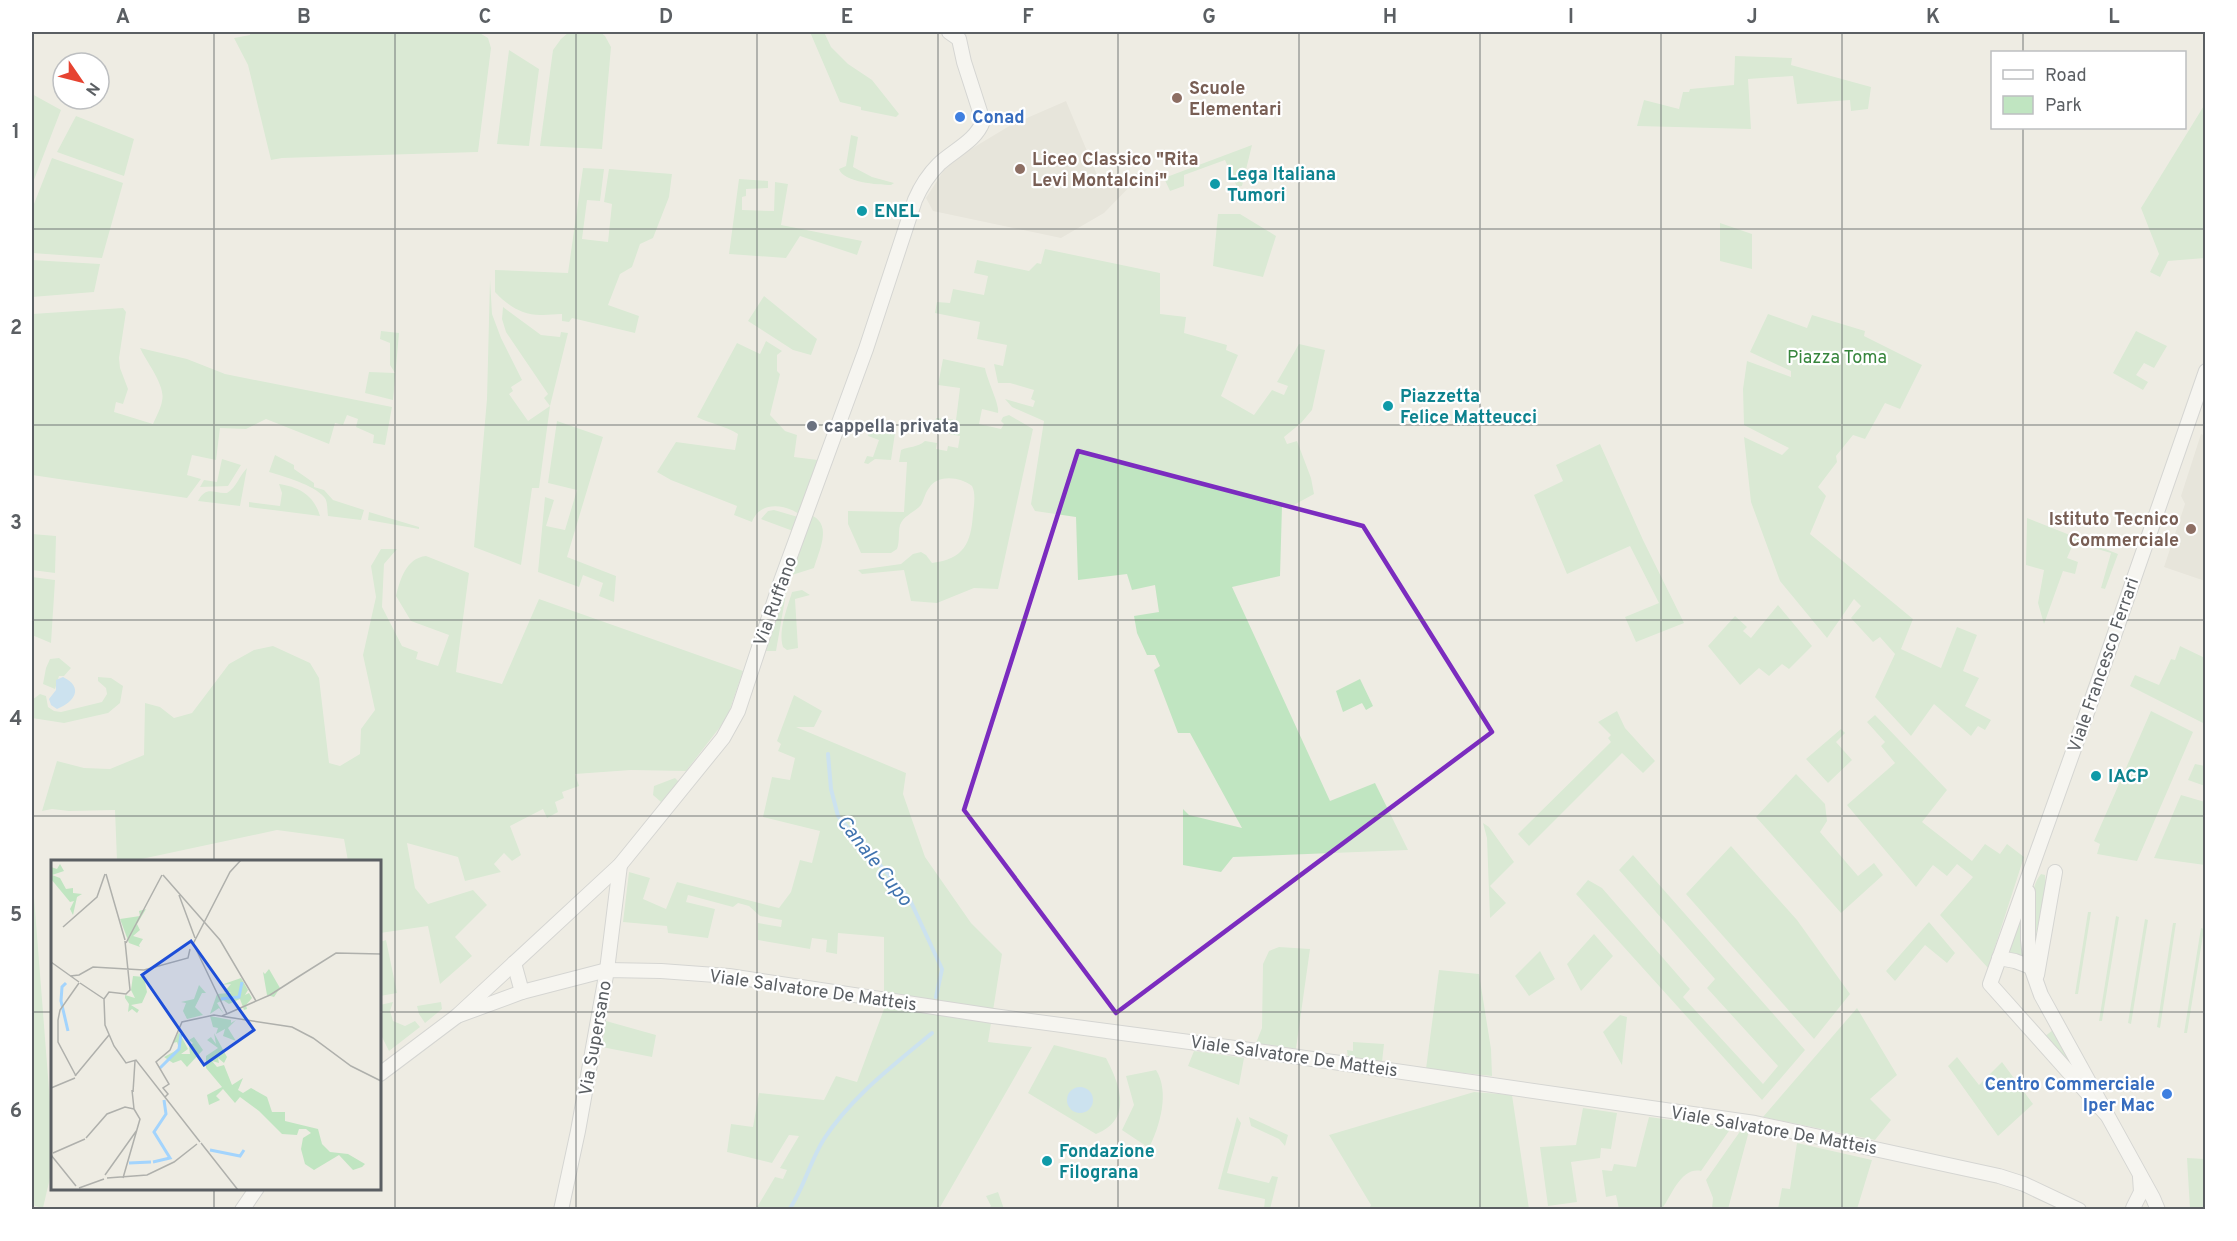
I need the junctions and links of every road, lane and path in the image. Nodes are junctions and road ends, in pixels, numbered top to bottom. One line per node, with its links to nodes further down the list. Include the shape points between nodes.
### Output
1 (949, 32): 4 (street, Via Ruffano, via 959,39 983,121 975,135 940,163 915,200 738,711 723,738)
2 (2205, 371): 3 (street, Viale Francesco Ferrari)
3 (2034, 857): 6 (street, Viale Francesco Ferrari); 8 (street, Viale Francesco Ferrari, via 2026,907)
4 (620, 865): 7 (street, Via Ruffano); 9 (street, Via Supersano)
5 (2055, 872): 10 (street)
6 (1999, 958): 8 (street); 15 (street, Viale Francesco Ferrari, via 1990,984)
7 (514, 963): 11 (street); 13 (street, Via Ruffano)
8 (2031, 967): 10 (street, Viale Francesco Ferrari)
9 (607, 970): 11 (street, Viale Salvatore De Matteis); 21 (street, Via Supersano); 22 (street, Viale Salvatore De Matteis, via 729,976 993,1017 1239,1048 1755,1123 1999,1176)
10 (2036, 980): 14 (street, Viale Francesco Ferrari)
11 (522, 992): 12 (street, Viale Salvatore De Matteis)
12 (502, 1000): 13 (street, Via Ruffano)
13 (457, 1016): 16 (street, Via Ruffano)
14 (2055, 1022): 15 (street); 17 (street, Viale Francesco Ferrari)
15 (2036, 1036): 17 (street)
16 (381, 1073)
17 (2106, 1114): 18 (street)
18 (2139, 1172): 23 (street, via 2140,1192); 24 (street)
19 (256, 1190): 20 (street)
20 (242, 1209)
21 (561, 1209)
22 (2079, 1209)
23 (2132, 1209): 24 (street, via 2145,1205)
24 (2156, 1209)

